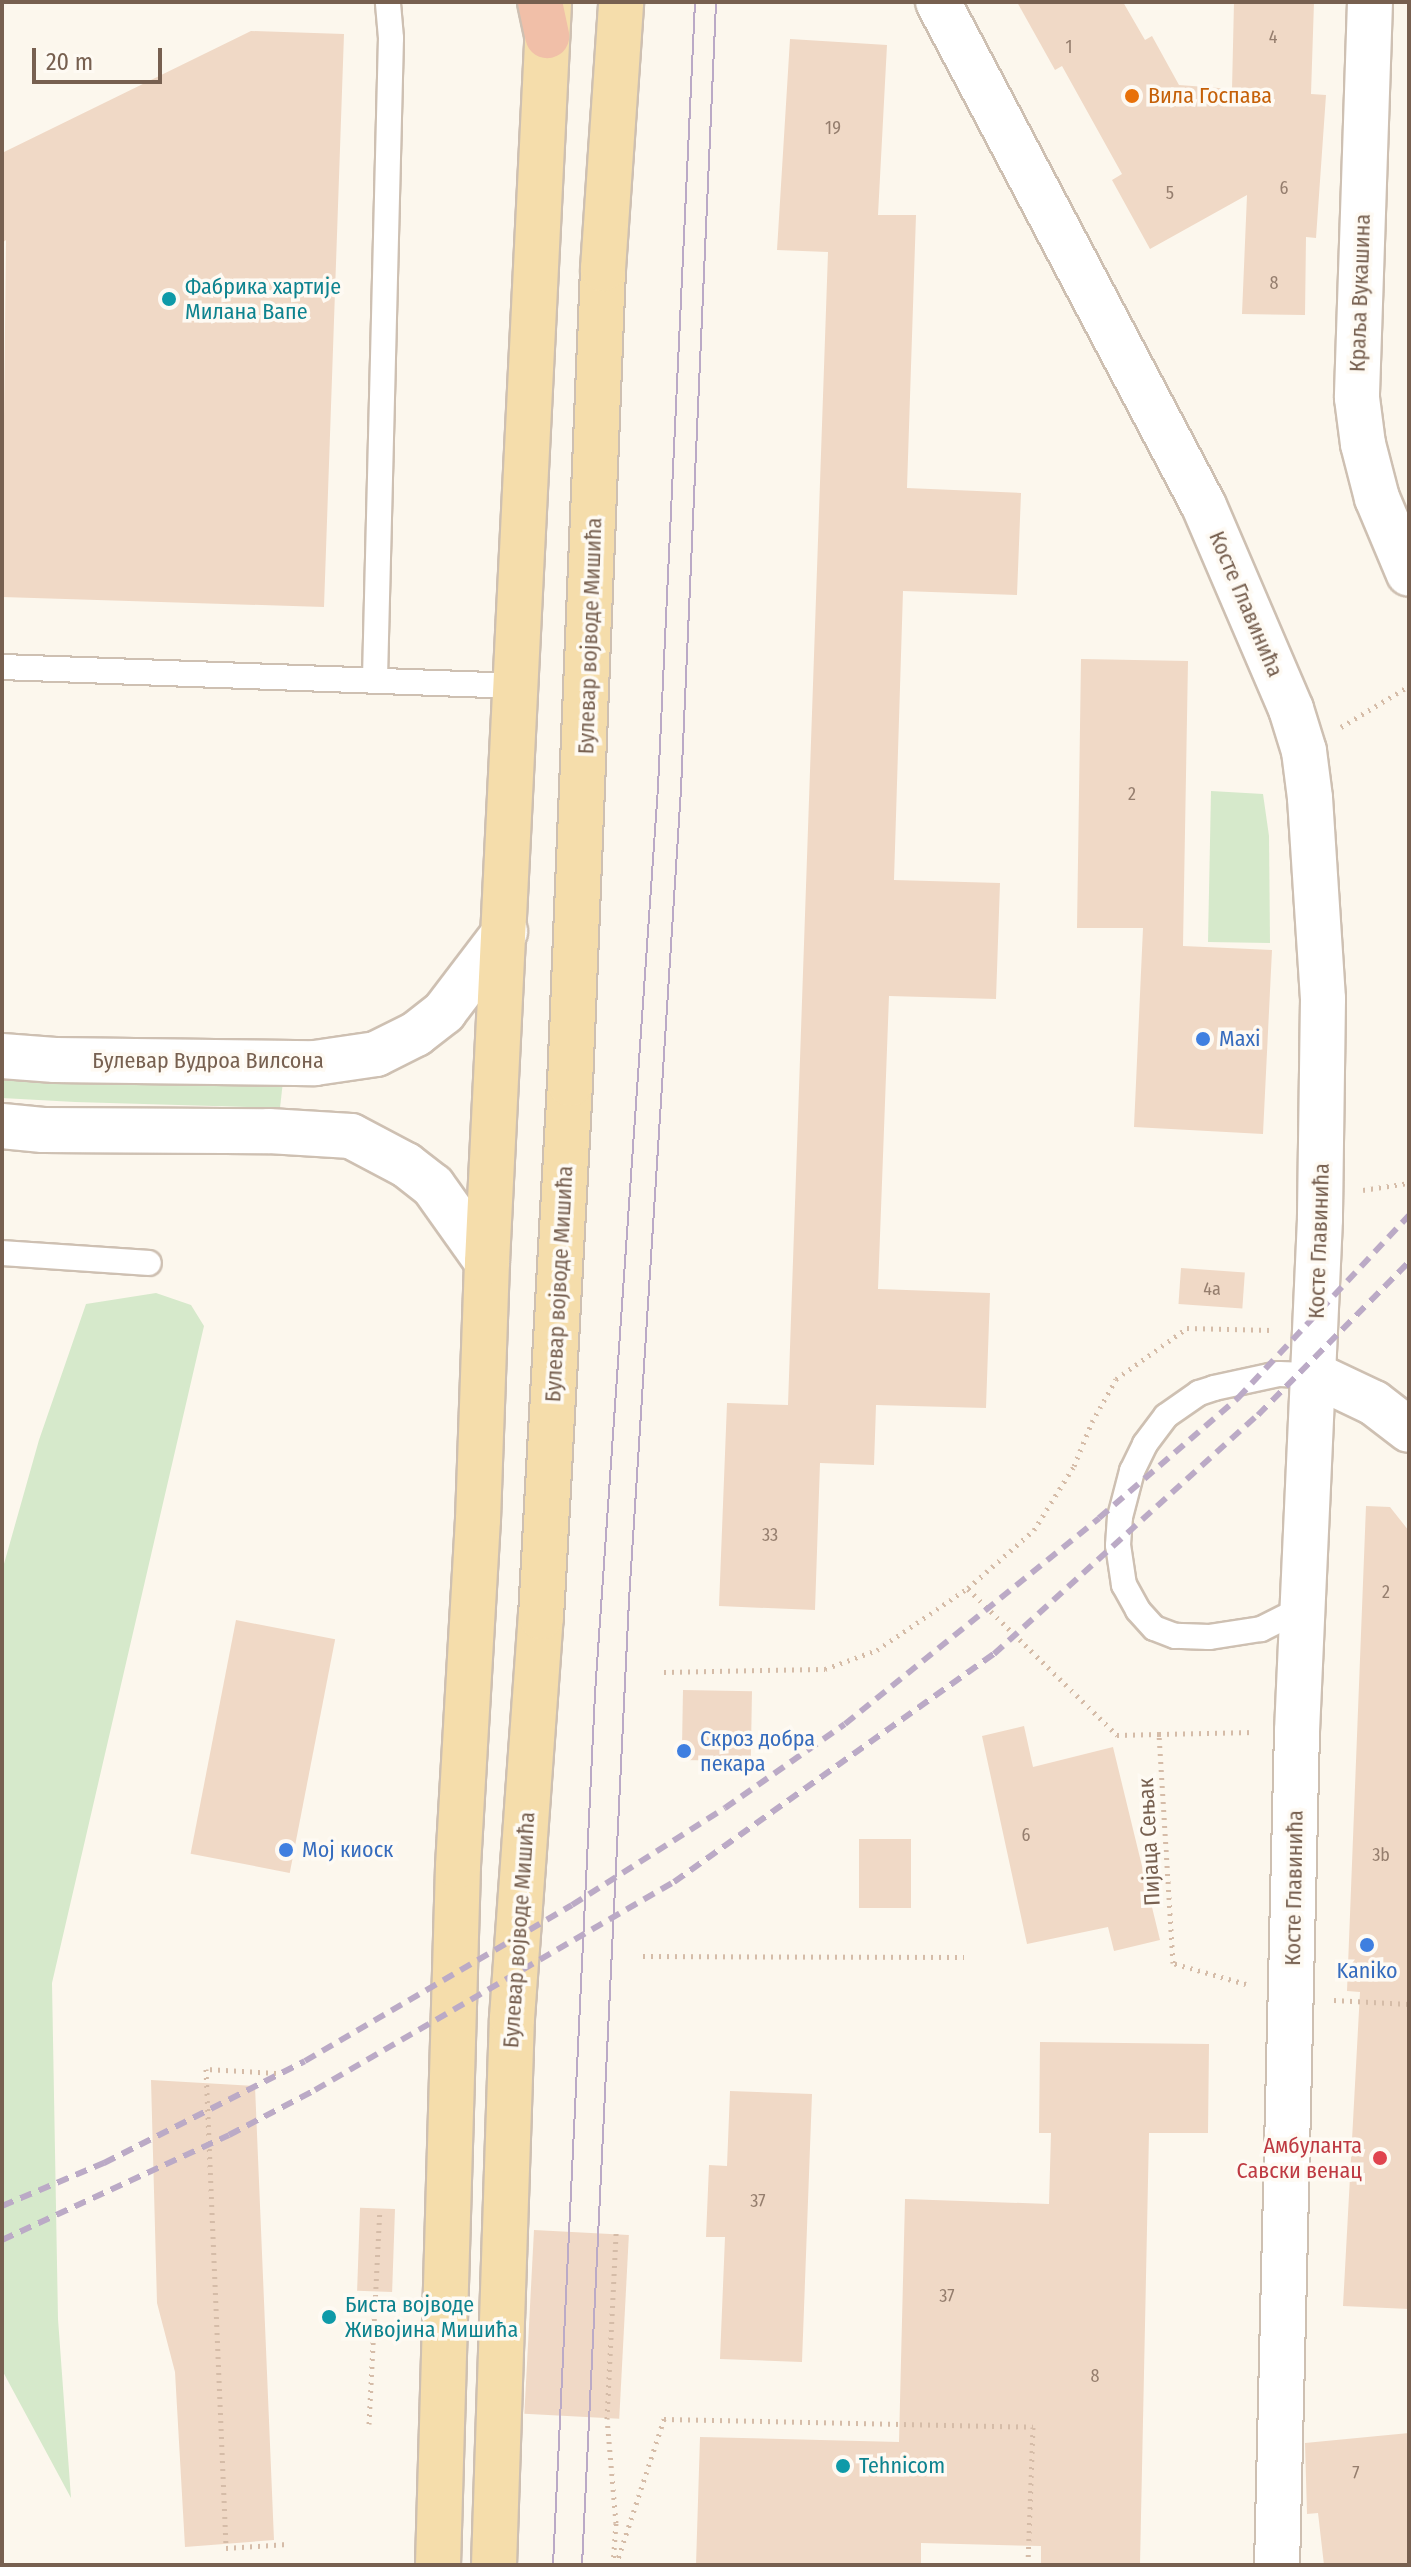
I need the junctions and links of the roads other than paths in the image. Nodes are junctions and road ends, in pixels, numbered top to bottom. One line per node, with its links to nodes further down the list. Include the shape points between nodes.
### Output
1 (388, 2): 9 (lane)
2 (646, 2): 6 (street)
3 (938, 2): 17 (street, Косте Главинића, via 1204,506 1304,751 1323,999)
4 (1370, 2): 7 (street, Краља Вукашина, via 1357,398 1377,498)
5 (545, 13): 10 (main road)
6 (620, 21): 21 (main road, Булевар војводе Мишића, via 603,269 573,1022 541,1617 512,2018)
7 (1409, 574)
8 (2, 667): 9 (lane)
9 (375, 678): 10 (lane)
10 (518, 686): 11 (main road)
11 (505, 932): 12 (street, Булевар Вудроа Вилсона, via 444,1012 416,1034 376,1054 315,1063); 15 (main road)
12 (2, 1056)
13 (2, 1126): 15 (street, via 351,1136 433,1186)
14 (2, 1253): 16 (lane)
15 (487, 1262): 20 (main road, via 458,1866)
16 (149, 1263)
17 (1315, 1375): 18 (street, via 1374,1403); 19 (street, Косте Главинића); 19 (lane, via 1279,1374 1214,1388 1166,1416 1132,1471 1118,1545 1124,1585 1138,1610 1154,1628 1175,1636 1261,1629)
18 (1409, 1430)
19 (1301, 1609): 22 (street, Косте Главинића)
20 (438, 2565)
21 (494, 2565)
22 (1277, 2565)

